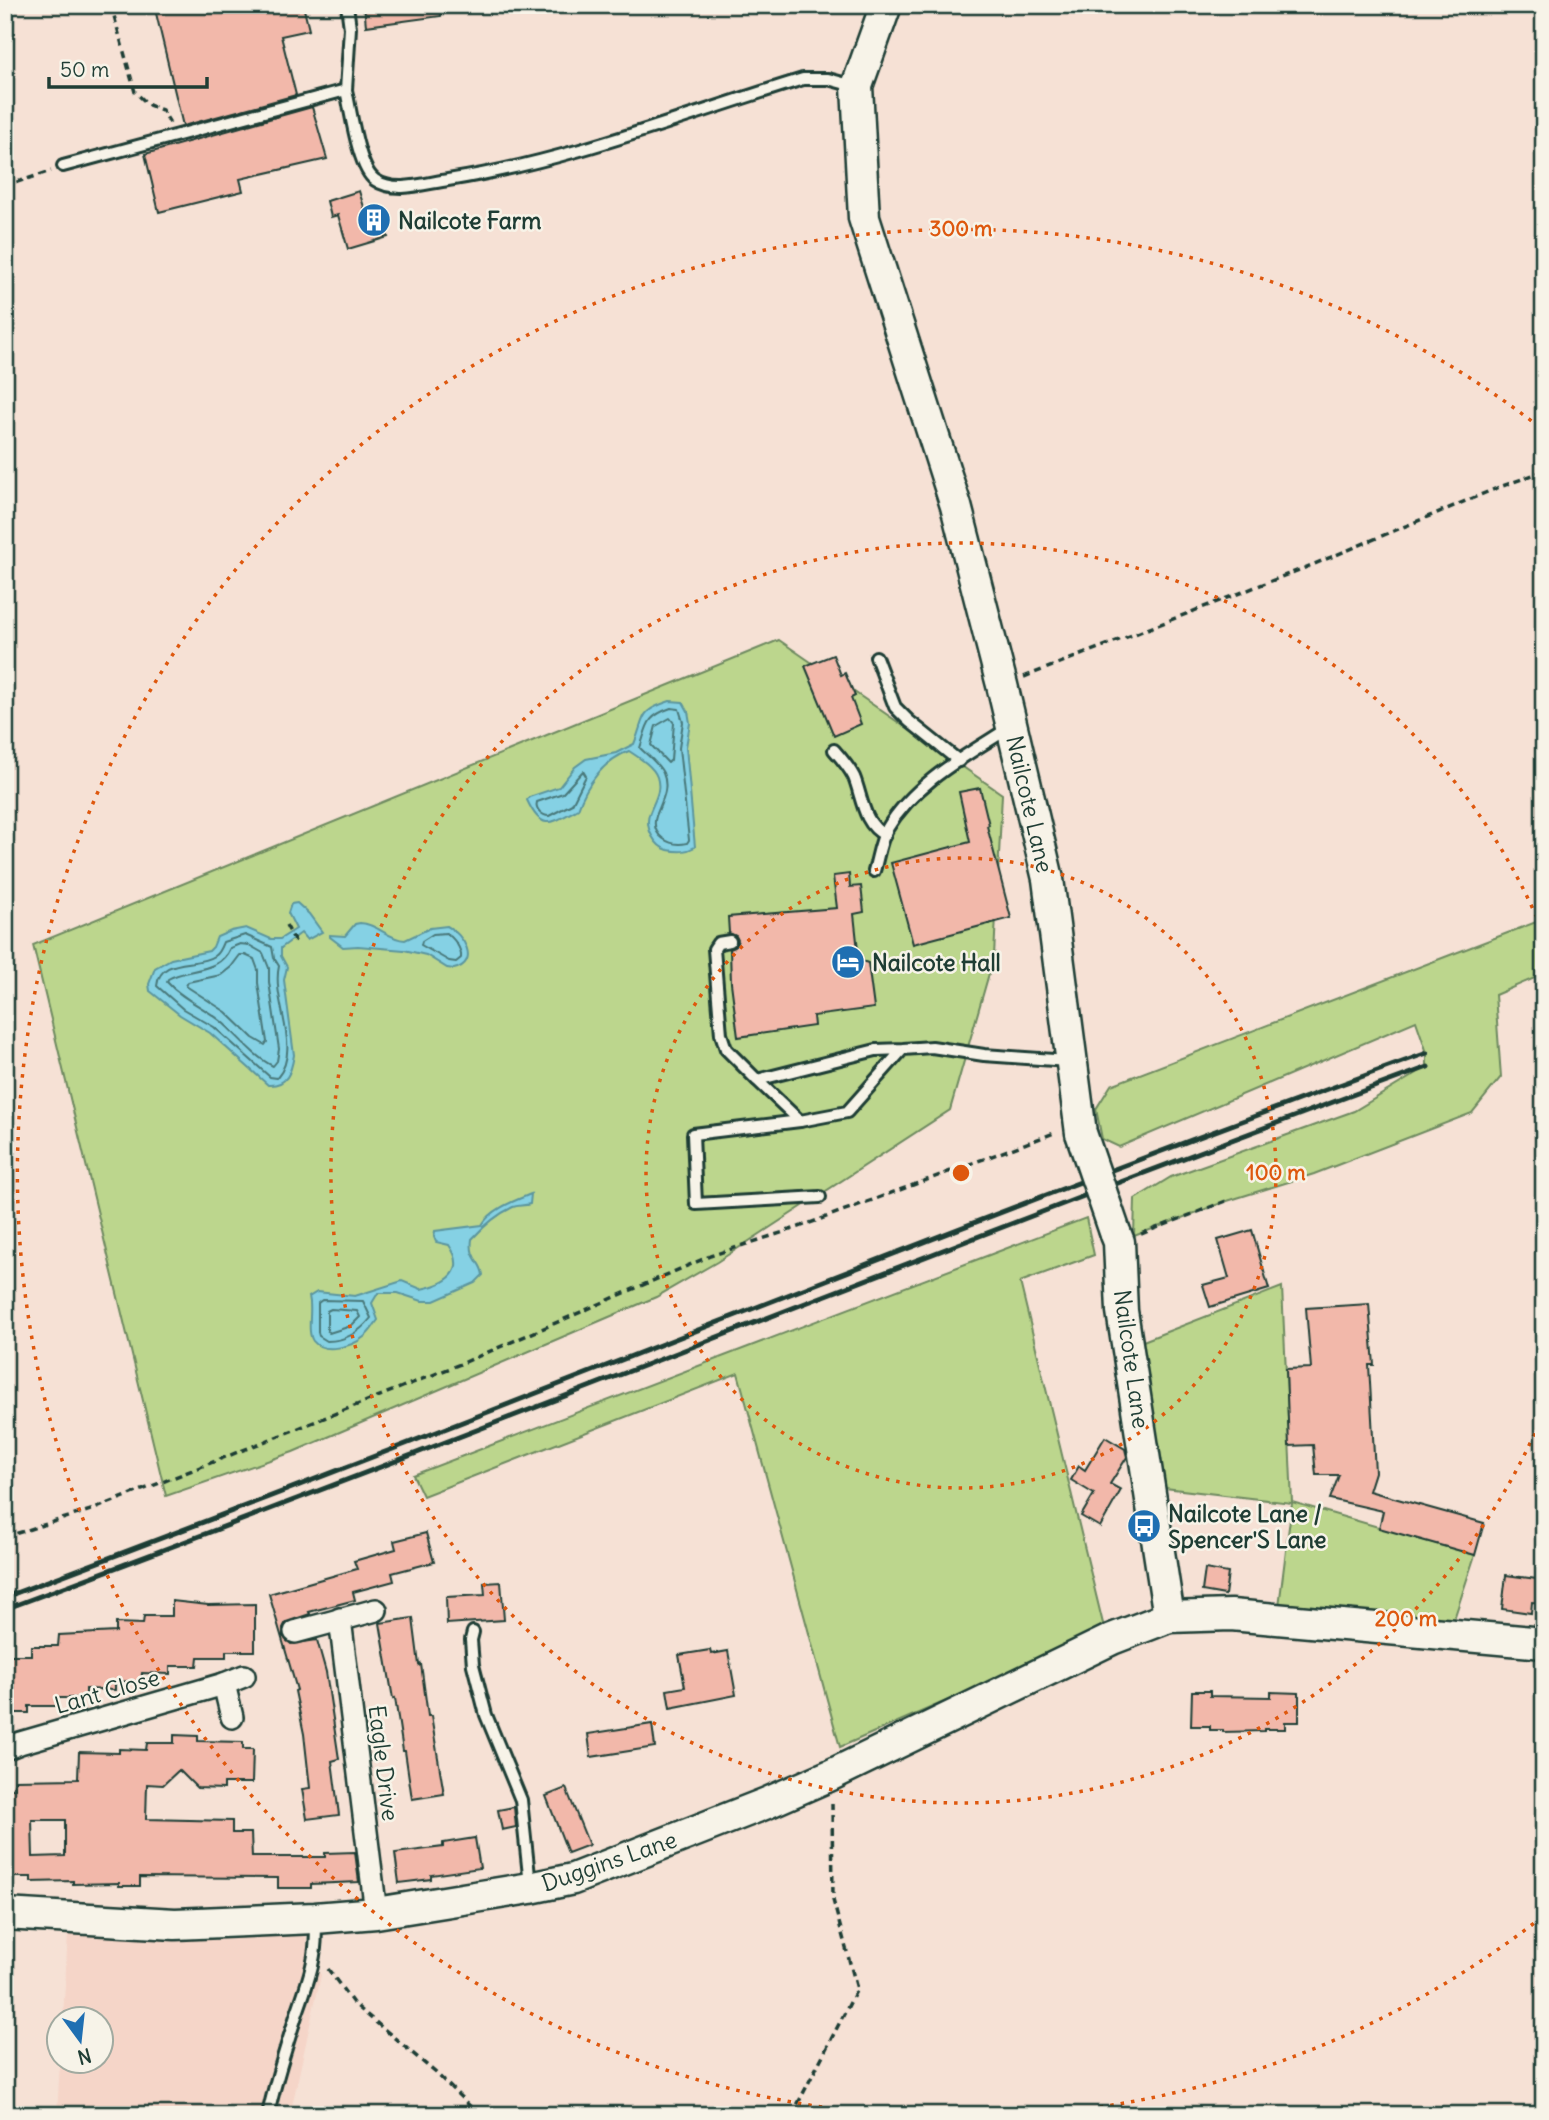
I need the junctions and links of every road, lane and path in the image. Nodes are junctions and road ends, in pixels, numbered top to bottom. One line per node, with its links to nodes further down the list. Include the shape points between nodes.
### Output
1 (111, 5): 6 (path, via 135,92 162,110)
2 (347, 5): 5 (lane)
3 (886, 5): 4 (main road, Nailcote Lane)
4 (856, 86): 5 (lane, via 803,79 593,148 492,173 394,187 371,177 361,156); 11 (main road, Nailcote Lane, via 864,218 956,506)
5 (346, 90): 6 (lane)
6 (174, 136): 7 (lane)
7 (63, 166): 8 (path)
8 (5, 186)
9 (1544, 471): 11 (path)
10 (876, 657): 14 (lane, via 895,707)
11 (1002, 685): 12 (main road, Nailcote Lane)
12 (1012, 726): 14 (lane); 21 (main road, Nailcote Lane, via 1048,879)
13 (834, 750): 15 (lane, via 852,774 870,820)
14 (959, 761): 15 (lane, via 911,797)
15 (885, 835): 16 (lane)
16 (874, 871)
17 (286, 925): 19 (path)
18 (730, 941): 22 (lane, via 718,943 714,950 721,1034 726,1049)
19 (297, 945)
20 (903, 1049): 21 (lane, via 932,1047); 22 (lane, via 876,1050); 23 (lane, via 847,1112)
21 (1071, 1061): 24 (main road, Nailcote Lane)
22 (757, 1080): 23 (lane)
23 (800, 1121): 25 (lane, via 693,1134 696,1204)
24 (1080, 1128): 27 (main road, Nailcote Lane, bridge); 28 (path, via 710,1256 463,1363 94,1509)
25 (820, 1198)
26 (1226, 1201): 27 (path)
27 (1117, 1237): 30 (main road, Nailcote Lane, via 1122,1311)
28 (5, 1537)
29 (376, 1610): 31 (street)
30 (1169, 1617): 34 (main road, Duggins Lane, via 1231,1615); 39 (main road, Duggins Lane, via 1112,1639)
31 (340, 1619): 32 (street); 41 (street, Eagle Drive)
32 (295, 1632)
33 (473, 1632): 40 (lane, via 473,1665 486,1715 521,1800)
34 (1544, 1643)
35 (244, 1676): 36 (street, Lant Close)
36 (224, 1685): 37 (street); 38 (street, Lant Close)
37 (232, 1717)
38 (5, 1749)
39 (831, 1775): 40 (main road, Duggins Lane, via 573,1879); 46 (path, via 833,1900 857,1989)
40 (530, 1888): 41 (main road, Duggins Lane)
41 (376, 1913): 43 (main road, Duggins Lane)
42 (5, 1914): 43 (main road, Duggins Lane)
43 (316, 1929): 44 (lane, via 314,1959); 45 (path, via 324,1963 353,2003)
44 (268, 2115)
45 (480, 2115)
46 (792, 2115)

